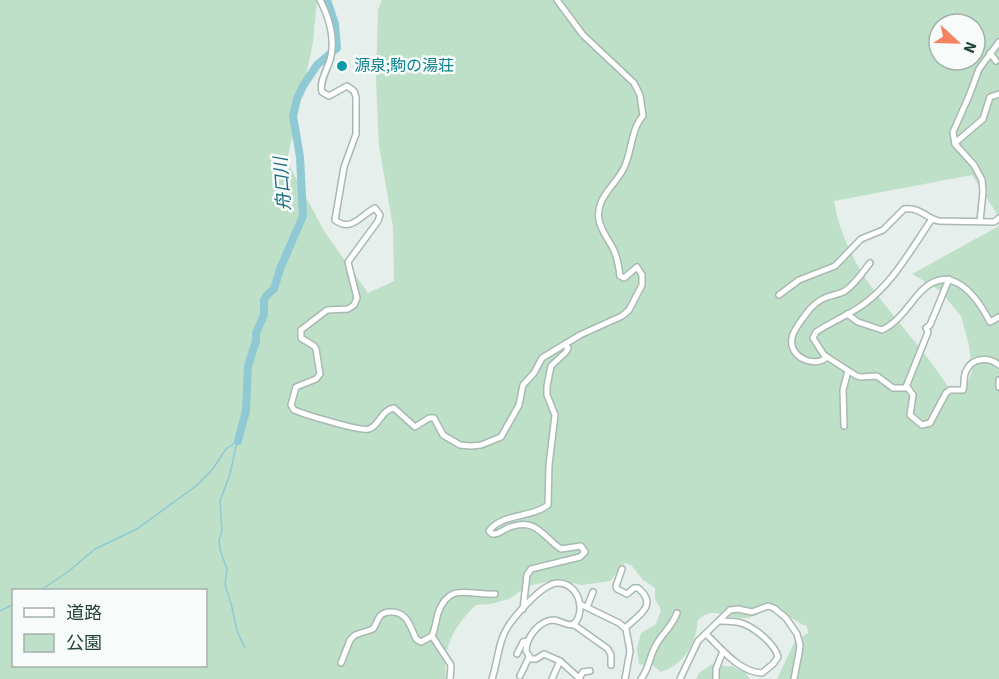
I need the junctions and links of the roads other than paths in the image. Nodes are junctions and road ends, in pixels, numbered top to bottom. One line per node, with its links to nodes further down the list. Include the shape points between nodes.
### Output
1 (320, 0): 16 (street, via 329,16 332,45 320,87 329,96 347,86 356,97 356,134 344,166 335,220 350,225 375,208 380,214 348,262 357,298 354,305 327,310 301,330 301,338 316,349 320,374 296,387 291,402 294,410 364,430 394,408 416,427 434,418 443,435 460,445 486,444 504,434 519,405 523,385 542,358)
2 (557, 0): 16 (street, via 583,35 634,83 643,114 626,164 602,198 598,216 616,254 620,276 624,278 638,267 642,285 626,314)
3 (999, 42): 4 (street)
4 (990, 53): 5 (street); 7 (street, via 955,125)
5 (996, 61)
6 (999, 94): 7 (street, via 990,97 980,123)
7 (955, 143): 10 (street, via 982,180)
8 (999, 218): 10 (street, via 994,222)
9 (932, 219): 10 (street); 13 (street, via 925,213 904,209 883,230 861,239 835,266 798,280); 14 (street, via 892,277 870,299)
10 (980, 221)
11 (870, 263): 17 (street, via 844,291 825,297 807,312 792,337 794,349 804,361 823,361)
12 (949, 279): 14 (street, via 937,281 922,291 885,329 873,328); 15 (street, via 960,284 981,305 990,322); 21 (street)
13 (779, 295)
14 (847, 314): 17 (street, via 814,335)
15 (999, 318)
16 (565, 344): 29 (street, via 566,352 551,366 546,390 555,415 548,505 497,524 489,531 497,535 510,527 527,524 538,528 561,549 581,546 585,552 580,557 531,569)
17 (827, 357): 19 (street)
18 (999, 365): 21 (street, via 983,359 969,365 963,390 946,393 927,425 910,416 913,395)
19 (848, 371): 21 (street, via 860,377 877,376 892,388); 23 (street, via 843,390)
20 (999, 380): 22 (street)
21 (906, 387)
22 (999, 387)
23 (843, 426)
24 (622, 569): 33 (street, via 617,589 627,594 638,588 647,598 646,609)
25 (593, 592): 28 (street)
26 (495, 594): 35 (street, via 451,593 442,605)
27 (580, 604): 28 (street); 29 (street, via 573,590 557,583 539,592); 32 (street)
28 (587, 607): 33 (street)
29 (523, 609): 47 (street, via 505,632)
30 (677, 613): 50 (street, via 656,645)
31 (720, 621): 34 (street); 37 (street, via 748,626 772,646 777,657 759,673 745,668); 53 (street, via 734,609 752,612 768,606 777,610 799,640)
32 (573, 624): 36 (street, via 553,620); 42 (street, via 608,649)
33 (625, 628): 49 (street, via 630,651)
34 (706, 634): 37 (street); 51 (street, via 696,644)
35 (432, 636): 41 (street, via 417,641 404,616 384,613 373,629 350,640); 46 (street, via 451,665)
36 (527, 641): 38 (street, via 520,645); 39 (street)
37 (723, 651): 52 (street)
38 (517, 654)
39 (529, 657): 40 (street, via 544,654); 44 (street)
40 (560, 661): 45 (street); 48 (street)
41 (341, 663)
42 (611, 665)
43 (590, 671): 45 (street, via 583,672)
44 (520, 676)
45 (580, 678)
46 (450, 679)
47 (492, 679)
48 (552, 679)
49 (625, 679)
50 (641, 679)
51 (680, 679)
52 (716, 679)
53 (794, 679)

